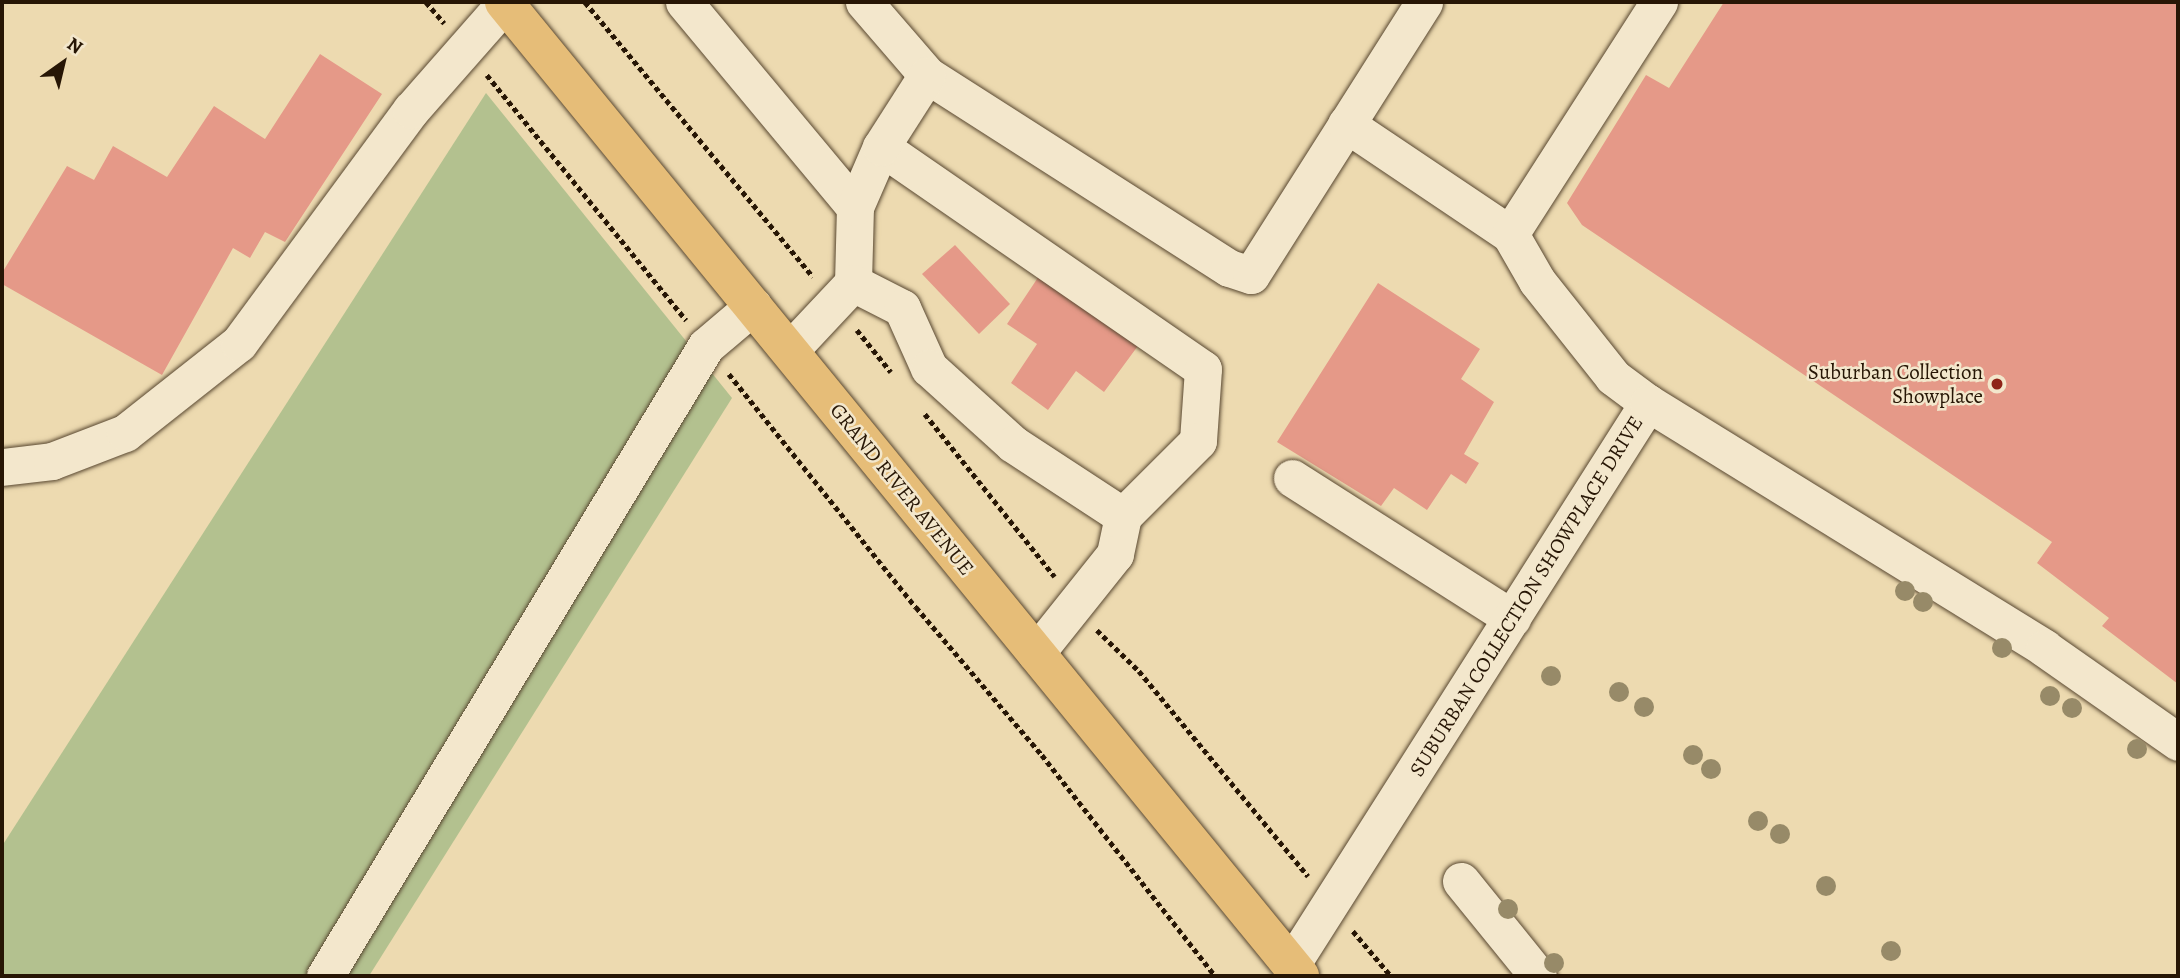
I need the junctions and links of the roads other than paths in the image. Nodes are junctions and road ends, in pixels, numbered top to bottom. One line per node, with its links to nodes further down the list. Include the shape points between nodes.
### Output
1 (505, 2): 12 (main road, GRAND RIVER AVENUE); 15 (lane, via 411,110 239,343 125,433 52,461)
2 (684, 2): 9 (lane)
3 (864, 2): 6 (lane)
4 (1424, 2): 7 (lane)
5 (1659, 2): 10 (lane)
6 (927, 75): 7 (lane, via 1229,268 1251,275); 8 (lane)
7 (1346, 124): 10 (lane)
8 (881, 147): 9 (lane); 17 (lane, via 1203,369 1198,441)
9 (855, 206): 11 (lane)
10 (1510, 234): 14 (lane, via 1537,281 1613,377)
11 (844, 293): 13 (lane); 17 (lane, via 902,308 929,368 1013,444)
12 (753, 306): 13 (main road, GRAND RIVER AVENUE); 23 (lane, via 706,346)
13 (790, 350): 19 (main road, GRAND RIVER AVENUE)
14 (1648, 403): 18 (lane, SUBURBAN COLLECTION SHOWPLACE DRIVE); 20 (lane, SUBURBAN COLLECTION SHOWPLACE DRIVE, via 2044,648)
15 (2, 467)
16 (1292, 478): 18 (lane)
17 (1122, 516): 19 (lane, via 1115,554)
18 (1512, 618): 22 (lane, SUBURBAN COLLECTION SHOWPLACE DRIVE, via 1330,903)
19 (1036, 653): 22 (main road, GRAND RIVER AVENUE)
20 (2178, 742)
21 (1461, 881): 24 (lane)
22 (1295, 971)
23 (325, 976)
24 (1538, 976)

